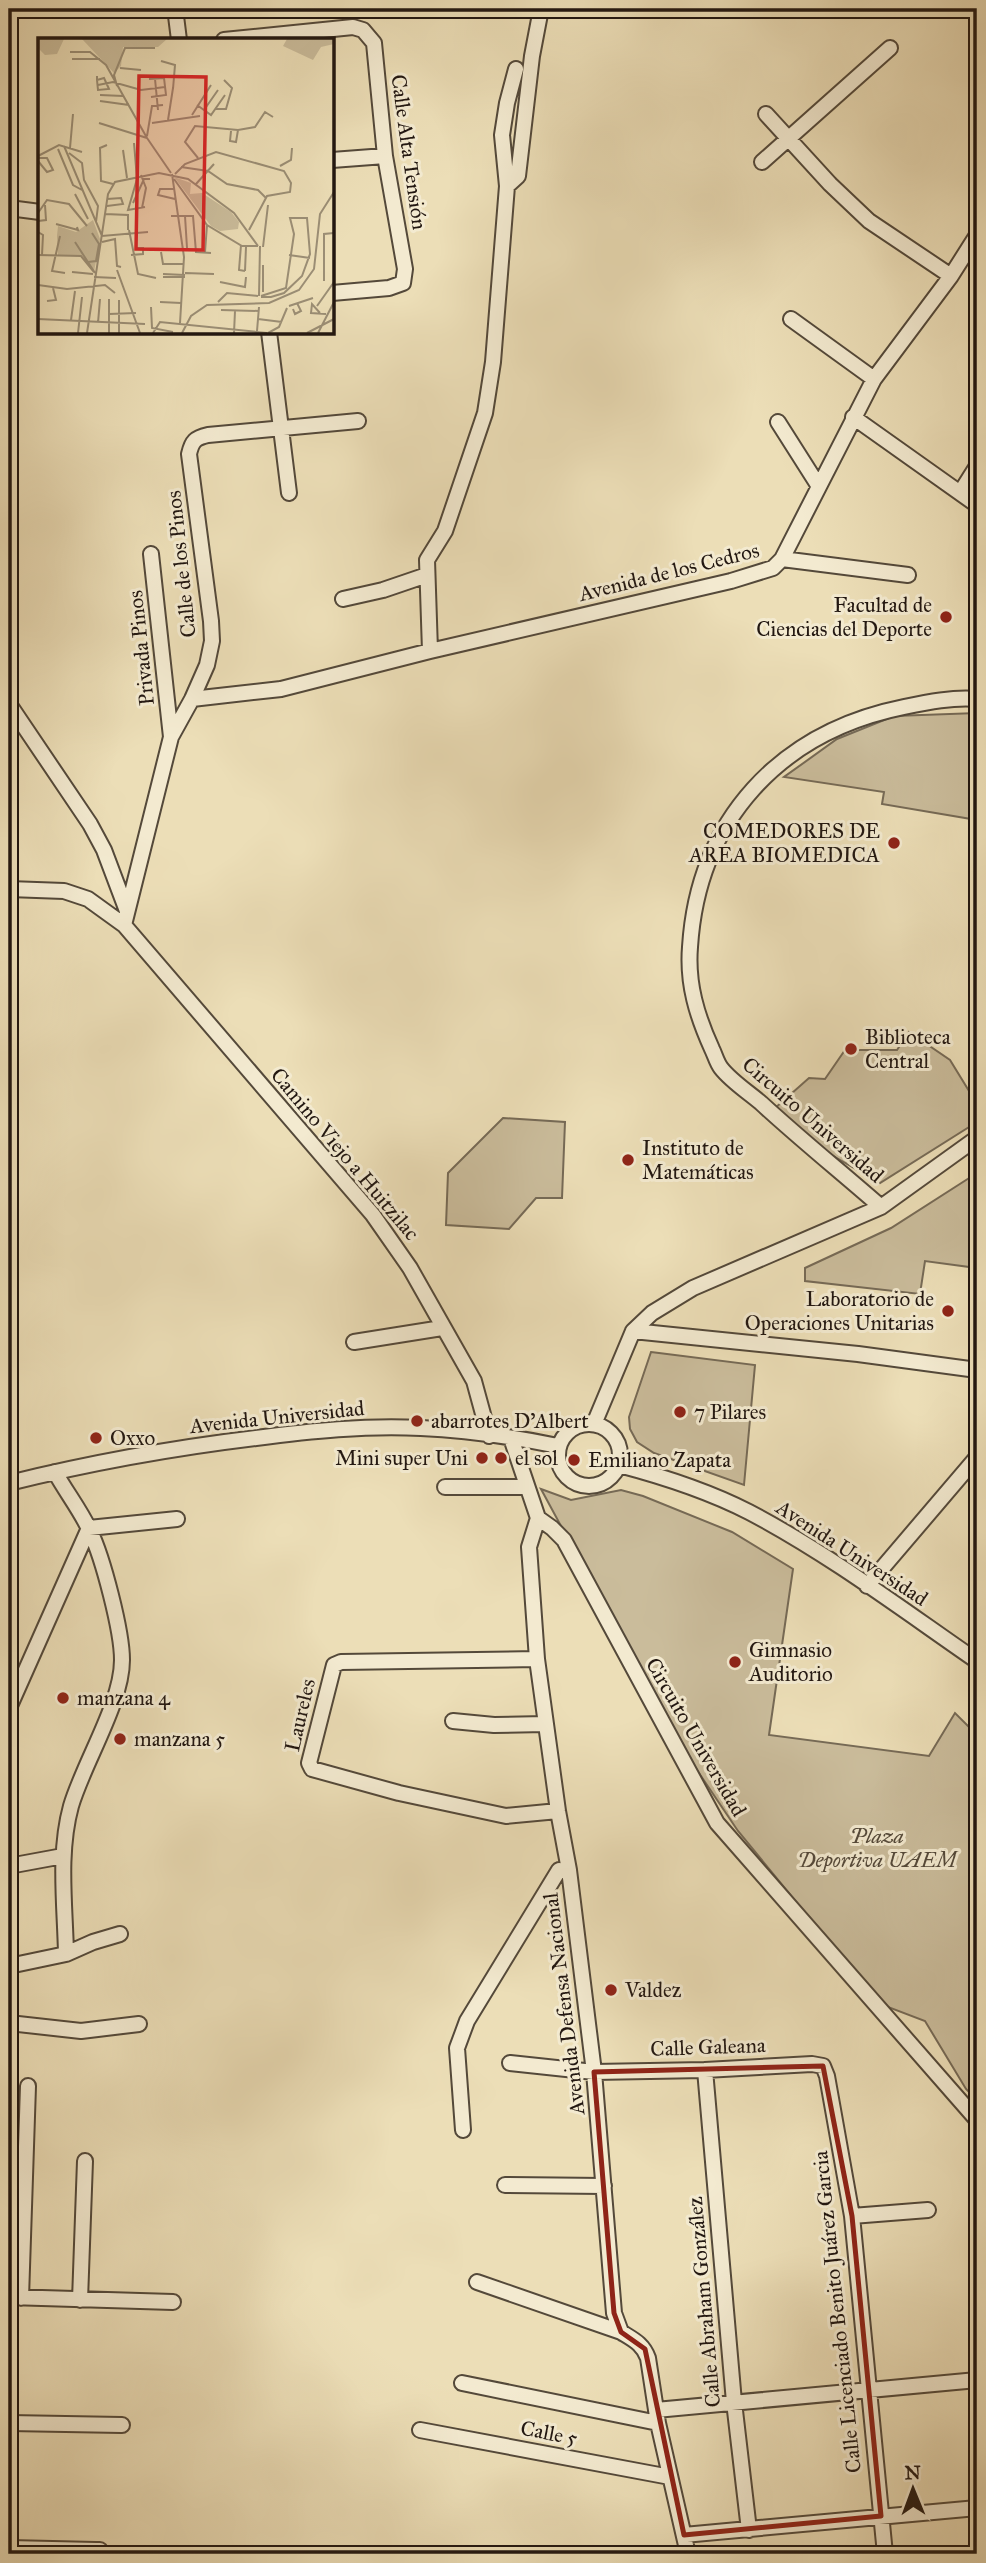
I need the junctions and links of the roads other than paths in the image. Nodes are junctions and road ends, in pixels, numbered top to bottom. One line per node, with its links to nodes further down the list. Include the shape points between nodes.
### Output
1 (541, 9): 12 (street, via 518,176)
2 (176, 16): 3 (street)
3 (179, 38)
4 (247, 38): 9 (street, Calle Alta Tensión, via 340,26 363,30 373,43)
5 (890, 48): 8 (street)
6 (516, 69): 12 (street, via 502,135)
7 (766, 114): 8 (street)
8 (789, 139): 11 (street); 16 (street, via 869,221)
9 (385, 156): 10 (street); 17 (street, Calle Alta Tensión, via 405,269 403,283)
10 (334, 160)
11 (762, 162)
12 (507, 186): 32 (street, via 485,413 445,531 427,560)
13 (9, 208): 14 (street)
14 (38, 212)
15 (977, 235): 16 (street, Avenida de los Cedros)
16 (951, 276): 20 (street, Avenida de los Cedros)
17 (334, 293)
18 (791, 319): 20 (street)
19 (269, 334): 24 (street)
20 (874, 379): 21 (street, Avenida de los Cedros)
21 (853, 418): 26 (street, Avenida de los Cedros); 28 (street)
22 (358, 421): 24 (street)
23 (778, 422): 26 (street)
24 (280, 429): 27 (street); 36 (street, Calle de los Pinos, via 208,435 191,444 212,632 207,665)
25 (977, 466): 28 (street)
26 (818, 485): 31 (street, Avenida de los Cedros)
27 (289, 493)
28 (960, 493): 29 (street)
29 (977, 505)
30 (151, 554): 39 (street, Privada Pinos)
31 (782, 559): 33 (street); 35 (street, Avenida de los Cedros, via 772,568 731,580)
32 (427, 575): 34 (street); 35 (street)
33 (908, 576)
34 (343, 599)
35 (430, 651): 36 (street, Avenida de los Cedros, via 282,689)
36 (192, 699): 39 (street, Calle de los Pinos)
37 (977, 699): 43 (street, Circuito Universidad, via 927,702 878,712 832,730 787,757 748,792 722,831 691,922 688,971 698,1019 721,1068)
38 (9, 704): 41 (street, via 90,824 104,850)
39 (172, 737): 41 (street, Calle de los Pinos)
40 (9, 889): 41 (street, via 64,891)
41 (125, 918): 44 (street, Camino Viejo a Huitzilac, via 373,1215 410,1268)
42 (977, 1138): 43 (street, Circuito Universidad)
43 (881, 1207): 45 (street, Circuito Universidad, via 693,1288 652,1313)
44 (442, 1328): 46 (street); 49 (street, Camino Viejo a Huitzilac, via 474,1381)
45 (633, 1331): 47 (street); 48 (street, Circuito Universidad)
46 (354, 1342)
47 (977, 1370)
48 (594, 1424): 51 (street, via 572,1428); 53 (street, via 613,1434)
49 (489, 1436): 50 (street, Avenida Universidad); 54 (street, Avenida Universidad, via 420,1428 321,1430 194,1446)
50 (511, 1438): 51 (street); 57 (street)
51 (558, 1446): 53 (street, via 560,1467 574,1483 596,1485 614,1474)
52 (977, 1457): 61 (street)
53 (619, 1465): 61 (street, Avenida Universidad, via 655,1474 747,1511)
54 (55, 1472): 55 (street, Avenida Universidad); 60 (street)
55 (9, 1483)
56 (445, 1487): 57 (street)
57 (526, 1487): 58 (street)
58 (538, 1518): 62 (street, Avenida Defensa Nacional, via 529,1547); 81 (street, Circuito Universidad, via 564,1541 718,1823)
59 (177, 1519): 60 (street)
60 (89, 1528): 64 (street); 68 (street, via 98,1549 122,1661 118,1689 79,1779)
61 (867, 1586): 63 (street, Avenida Universidad)
62 (537, 1659): 66 (street, Avenida Defensa Nacional); 67 (street, Laureles, via 334,1665 309,1763 312,1769 398,1793 506,1816)
63 (977, 1661)
64 (9, 1708)
65 (453, 1721): 66 (street)
66 (545, 1724): 67 (street, Avenida Defensa Nacional)
67 (558, 1811): 79 (street, Avenida Defensa Nacional)
68 (63, 1856): 69 (street); 72 (street)
69 (9, 1866)
70 (559, 1870): 82 (street, via 467,2021 457,2048)
71 (120, 1934): 72 (street)
72 (66, 1954): 73 (street)
73 (9, 1966)
74 (9, 2023): 75 (street, via 81,2031)
75 (139, 2024)
76 (510, 2063): 79 (street, Calle Galeana)
77 (823, 2066): 78 (street, Calle Galeana); 87 (street, Calle Licenciado Benito Juárez Garcia)
78 (705, 2070): 79 (street, Calle Galeana); 96 (street, Calle Abraham González)
79 (594, 2072): 85 (street, Avenida Defensa Nacional)
80 (28, 2086): 89 (street)
81 (977, 2120)
82 (463, 2130)
83 (85, 2161): 90 (street)
84 (505, 2185): 85 (street)
85 (604, 2186): 92 (street, Avenida Defensa Nacional, via 614,2313)
86 (928, 2210): 87 (street)
87 (852, 2216): 95 (street, Calle Licenciado Benito Juárez Garcia)
88 (477, 2282): 92 (street)
89 (15, 2297): 90 (street)
90 (79, 2300): 91 (street)
91 (173, 2302)
92 (621, 2332): 97 (street, via 645,2349)
93 (977, 2380): 95 (street)
94 (462, 2383): 97 (street)
95 (867, 2390): 96 (street); 103 (street, Calle Licenciado Benito Juárez Garcia)
96 (734, 2402): 97 (street); 104 (street, Calle Abraham González)
97 (657, 2416): 101 (street)
98 (9, 2423): 99 (street)
99 (122, 2425)
100 (420, 2430): 101 (street, Calle 5)
101 (670, 2477): 105 (street)
102 (977, 2508): 103 (street)
103 (881, 2516): 104 (street); 109 (street, Calle Licenciado Benito Juárez Garcia)
104 (749, 2530): 105 (street)
105 (684, 2535): 108 (street)
106 (9, 2548): 107 (street, via 100,2550)
107 (100, 2554)
108 (688, 2554)
109 (885, 2554)

